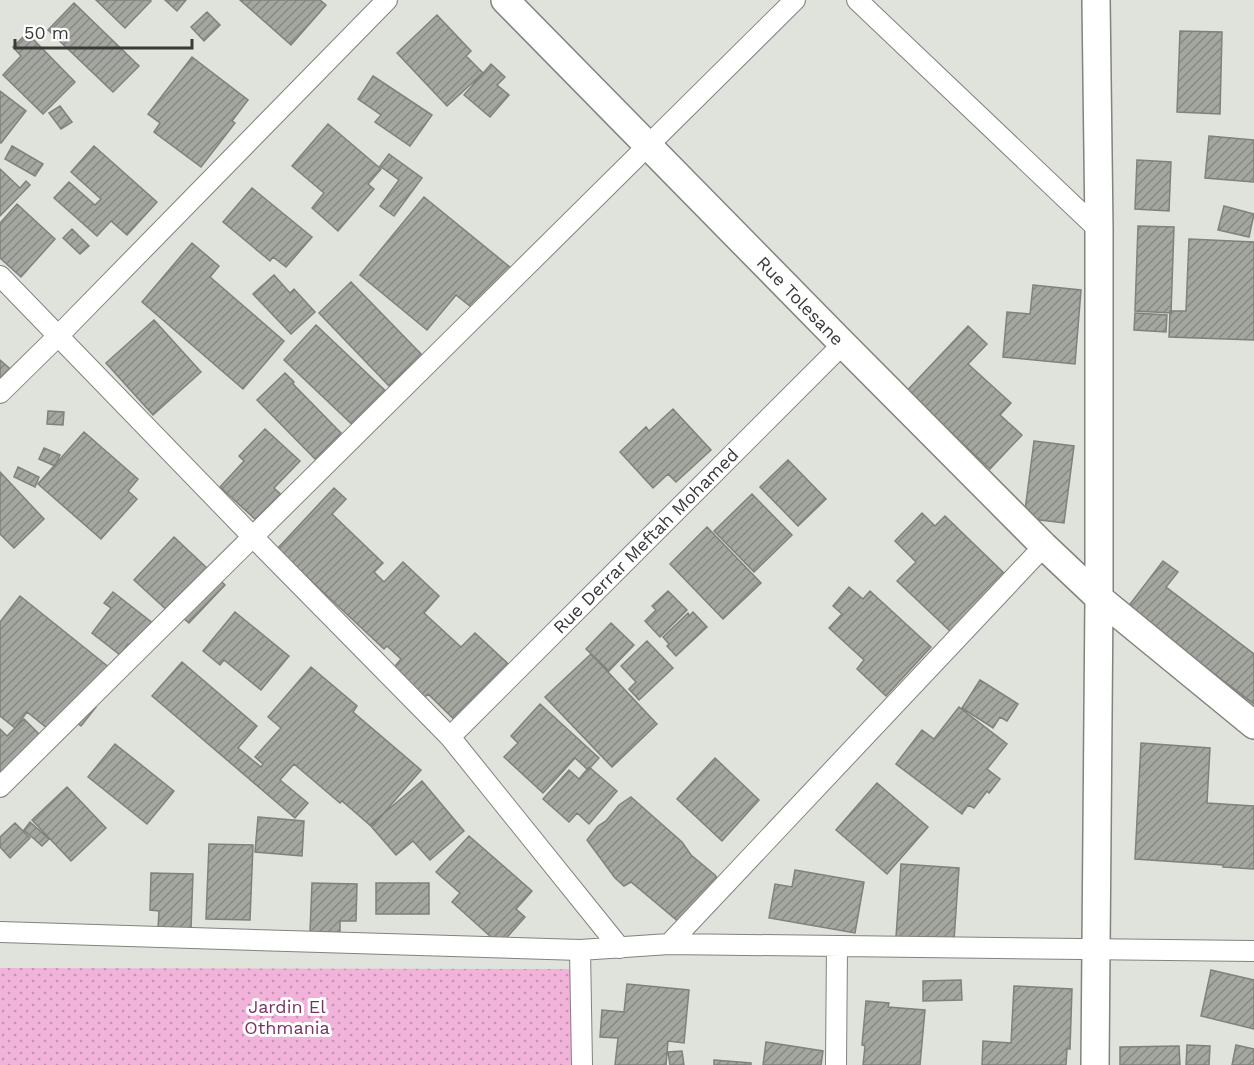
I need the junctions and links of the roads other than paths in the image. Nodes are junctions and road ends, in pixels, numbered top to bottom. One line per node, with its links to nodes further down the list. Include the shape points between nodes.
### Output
1 (387, 0): 9 (street)
2 (506, 0): 6 (main road, Rue Tolesane)
3 (795, 0): 6 (street)
4 (857, 0): 7 (street)
5 (1096, 0): 7 (main road)
6 (648, 145): 10 (main road, Rue Tolesane); 12 (street)
7 (1099, 230): 14 (main road)
8 (0, 276): 9 (street)
9 (58, 336): 11 (street); 12 (street)
10 (843, 344): 13 (main road, Rue Tolesane); 16 (street, Rue Derrar Meftah Mohamed)
11 (0, 393)
12 (253, 537): 16 (street); 17 (street)
13 (1044, 546): 14 (main road, Rue Tolesane); 19 (street)
14 (1099, 598): 15 (main road, Rue Tolesane); 22 (main road)
15 (1254, 725)
16 (450, 737): 21 (street)
17 (0, 788)
18 (0, 932): 23 (street)
19 (669, 944): 20 (street); 21 (street)
20 (837, 946): 22 (street); 26 (street)
21 (620, 948): 23 (street)
22 (1096, 949): 24 (street); 27 (main road)
23 (580, 950): 25 (street)
24 (1254, 951)
25 (582, 1065)
26 (836, 1065)
27 (1095, 1065)

